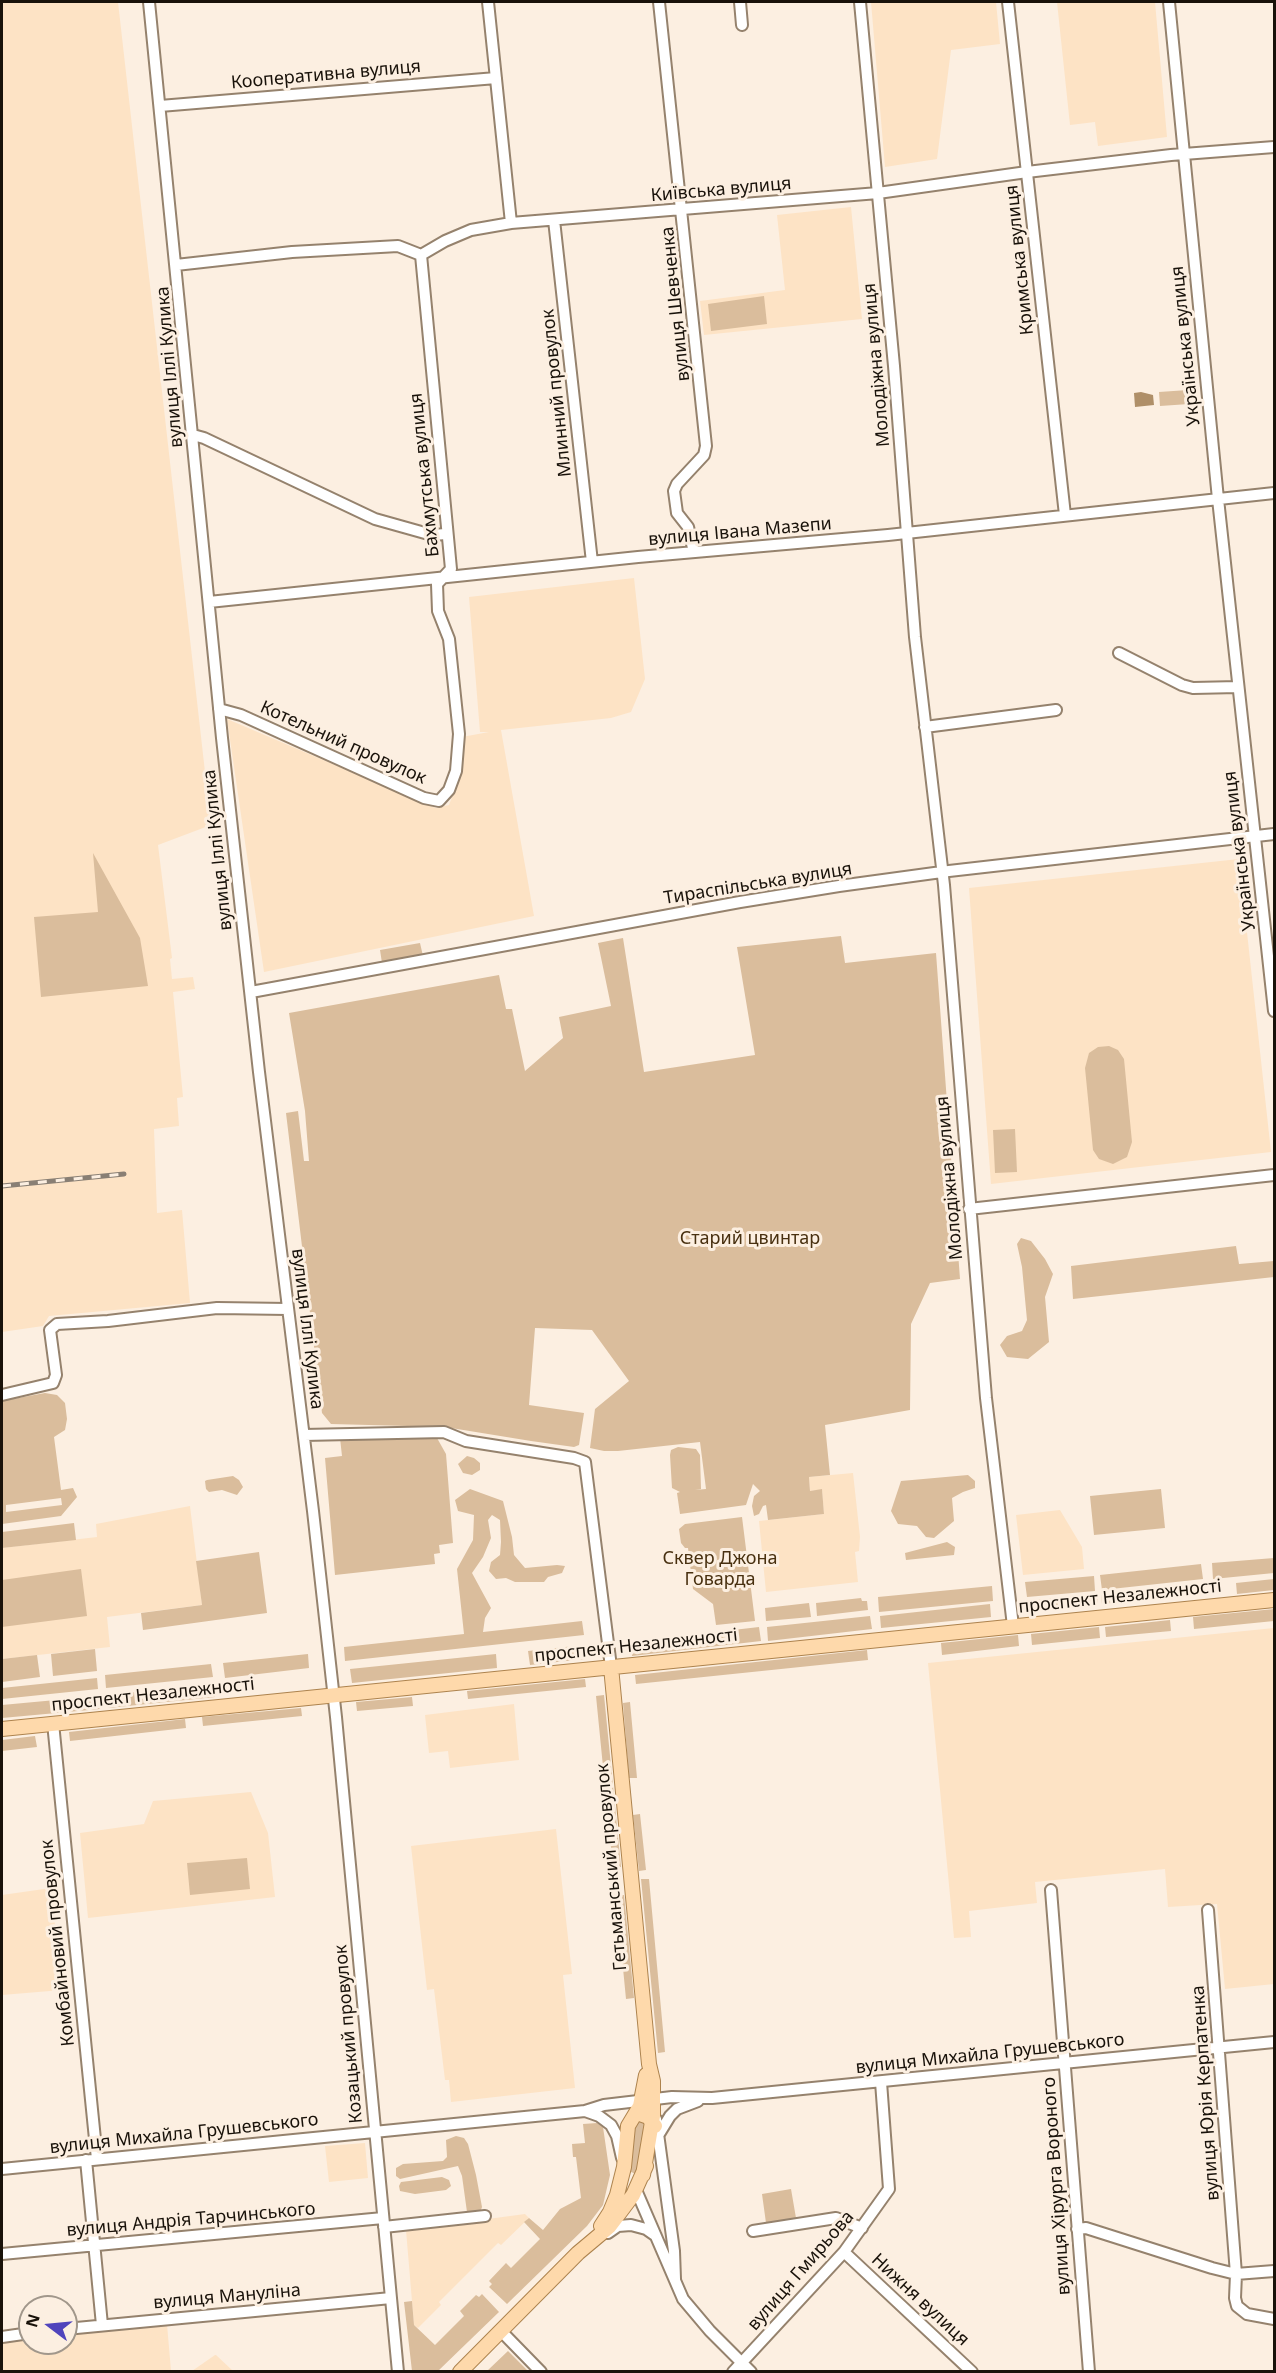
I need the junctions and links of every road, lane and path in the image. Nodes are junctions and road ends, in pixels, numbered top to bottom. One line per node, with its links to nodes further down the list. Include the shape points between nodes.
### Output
1 (149, 2): 10 (street, вулиця Іллі Кулика)
2 (488, 2): 9 (street)
3 (659, 2): 15 (street, вулиця Шевченка)
4 (740, 2): 8 (street)
5 (860, 2): 14 (street, Молодіжна вулиця)
6 (1008, 2): 13 (street, Кримська вулиця)
7 (1169, 2): 12 (street, Українська вулиця)
8 (742, 25)
9 (496, 78): 10 (street, Кооперативна вулиця); 17 (street)
10 (160, 106): 19 (street, вулиця Іллі Кулика)
11 (1275, 147): 12 (street, Київська вулиця)
12 (1183, 153): 13 (street, Київська вулиця); 22 (street, Українська вулиця)
13 (1027, 172): 14 (street, Київська вулиця); 23 (street, Кримська вулиця)
14 (879, 193): 15 (street, Київська вулиця); 25 (street, Молодіжна вулиця)
15 (682, 211): 16 (street, Київська вулиця); 26 (street, вулиця Шевченка, via 706,446 704,455 676,484 674,502 688,527)
16 (554, 220): 17 (street, Київська вулиця); 27 (street, Млинний провулок)
17 (511, 223): 18 (street, Київська вулиця, via 471,230)
18 (421, 255): 19 (street, via 398,246 292,252); 24 (street, Бахмутська вулиця)
19 (176, 265): 20 (street, вулиця Іллі Кулика)
20 (193, 435): 24 (street, via 375,519 432,535); 29 (street, вулиця Іллі Кулика)
21 (1275, 493): 22 (street, вулиця Івана Мазепи)
22 (1218, 499): 23 (street, вулиця Івана Мазепи); 31 (street, Українська вулиця)
23 (1065, 516): 25 (street, вулиця Івана Мазепи)
24 (446, 534): 28 (street, Бахмутська вулиця, via 451,569)
25 (906, 534): 26 (street, вулиця Івана Мазепи); 34 (street, Молодіжна вулиця)
26 (694, 552): 27 (street, вулиця Івана Мазепи)
27 (592, 562): 28 (street, вулиця Івана Мазепи)
28 (443, 577): 29 (street, вулиця Івана Мазепи); 35 (street, Бахмутська вулиця, via 437,584 438,611 449,639 459,734 456,771)
29 (209, 602): 32 (street, вулиця Іллі Кулика)
30 (1119, 653): 31 (street, via 1182,685)
31 (1238, 687): 37 (street, Українська вулиця)
32 (219, 709): 35 (street, Котельний провулок, via 241,715 424,798 439,801); 39 (street, вулиця Іллі Кулика)
33 (1056, 710): 34 (street)
34 (925, 727): 38 (street, Молодіжна вулиця)
35 (449, 790)
36 (1275, 834): 37 (street, Тираспільська вулиця)
37 (1255, 836): 38 (street, Тираспільська вулиця); 40 (street, Українська вулиця)
38 (942, 872): 39 (street, Тираспільська вулиця, via 740,902); 42 (street, Молодіжна вулиця)
39 (251, 992): 43 (street, вулиця Іллі Кулика)
40 (1275, 1011)
41 (1275, 1175): 42 (street)
42 (969, 1209): 47 (street, Молодіжна вулиця)
43 (288, 1309): 44 (street, via 217,1308 57,1324 50,1330 56,1375 53,1383); 45 (street, вулиця Іллі Кулика)
44 (2, 1395)
45 (304, 1435): 48 (street, via 444,1432 466,1441 585,1462); 49 (street, вулиця Іллі Кулика)
46 (1275, 1600): 47 (main road, проспект Незалежності)
47 (1013, 1626): 48 (main road, проспект Незалежності)
48 (611, 1667): 49 (main road, проспект Незалежності); 58 (main road, Гетьманський провулок, via 649,2064)
49 (333, 1694): 50 (main road, проспект Незалежності); 63 (street, Козацький провулок)
50 (53, 1723): 51 (main road, проспект Незалежності); 64 (street, Комбайновий провулок)
51 (2, 1729)
52 (1051, 1890): 56 (street, вулиця Хірурга Вороного)
53 (1208, 1910): 55 (street, вулиця Юрія Керпатенка)
54 (1275, 2042): 55 (street, вулиця Михайла Грушевського)
55 (1220, 2047): 56 (street, вулиця Михайла Грушевського); 81 (street, вулиця Юрія Керпатенка)
56 (1064, 2063): 57 (street, вулиця Михайла Грушевського); 73 (street, вулиця Хірурга Вороного)
57 (881, 2082): 60 (street, вулиця Михайла Грушевського); 72 (street, вулиця Гмирьова, via 889,2189)
58 (645, 2097): 59 (street, вулиця Михайла Грушевського); 59 (street, via 661,2092); 60 (street); 61 (street, вулиця Михайла Грушевського); 62 (main road); 67 (main road, via 628,2126)
59 (672, 2097): 60 (street, вулиця Михайла Грушевського)
60 (688, 2101): 62 (street)
61 (585, 2111): 63 (street, вулиця Михайла Грушевського); 67 (street, via 611,2125)
62 (655, 2128): 68 (main road); 82 (street)
63 (374, 2130): 64 (street, вулиця Михайла Грушевського); 71 (street, Козацький провулок)
64 (97, 2159): 65 (street, вулиця Михайла Грушевського)
65 (86, 2160): 66 (street, вулиця Михайла Грушевського); 76 (street)
66 (2, 2169)
67 (626, 2171): 68 (main road, via 637,2178); 69 (main road); 78 (main road, via 610,2212)
68 (643, 2175): 69 (main road)
69 (636, 2190): 75 (street); 78 (main road, via 614,2222)
70 (485, 2216): 71 (street, вулиця Андрія Тарчинського)
71 (383, 2222): 76 (street, вулиця Андрія Тарчинського); 83 (street, Козацький провулок)
72 (862, 2228): 74 (street, via 836,2218); 77 (street, вулиця Гмирьова)
73 (1077, 2229): 81 (street, via 1086,2228); 97 (street, вулиця Хірурга Вороного)
74 (753, 2230)
75 (659, 2239): 78 (street, via 646,2229 624,2225); 82 (street)
76 (94, 2246): 79 (street, вулиця Андрія Тарчинського); 85 (street)
77 (844, 2252): 90 (street, вулиця Гмирьова); 96 (street, Нижня вулиця)
78 (578, 2253): 87 (main road)
79 (2, 2254)
80 (1275, 2271): 81 (street)
81 (1236, 2274): 84 (street, вулиця Юрія Керпатенка, via 1237,2306 1247,2314)
82 (675, 2280): 90 (street, via 692,2312)
83 (391, 2298): 85 (street, вулиця Мануліна); 91 (street, Козацький провулок)
84 (1275, 2319)
85 (102, 2325): 86 (street, вулиця Мануліна)
86 (78, 2328)
87 (501, 2331): 92 (main road); 93 (street)
88 (18, 2335): 89 (street)
89 (2, 2337)
90 (742, 2363): 94 (street, вулиця Гмирьова); 95 (street)
91 (398, 2372)
92 (460, 2372)
93 (541, 2372)
94 (733, 2372)
95 (751, 2372)
96 (972, 2372)
97 (1089, 2372)

